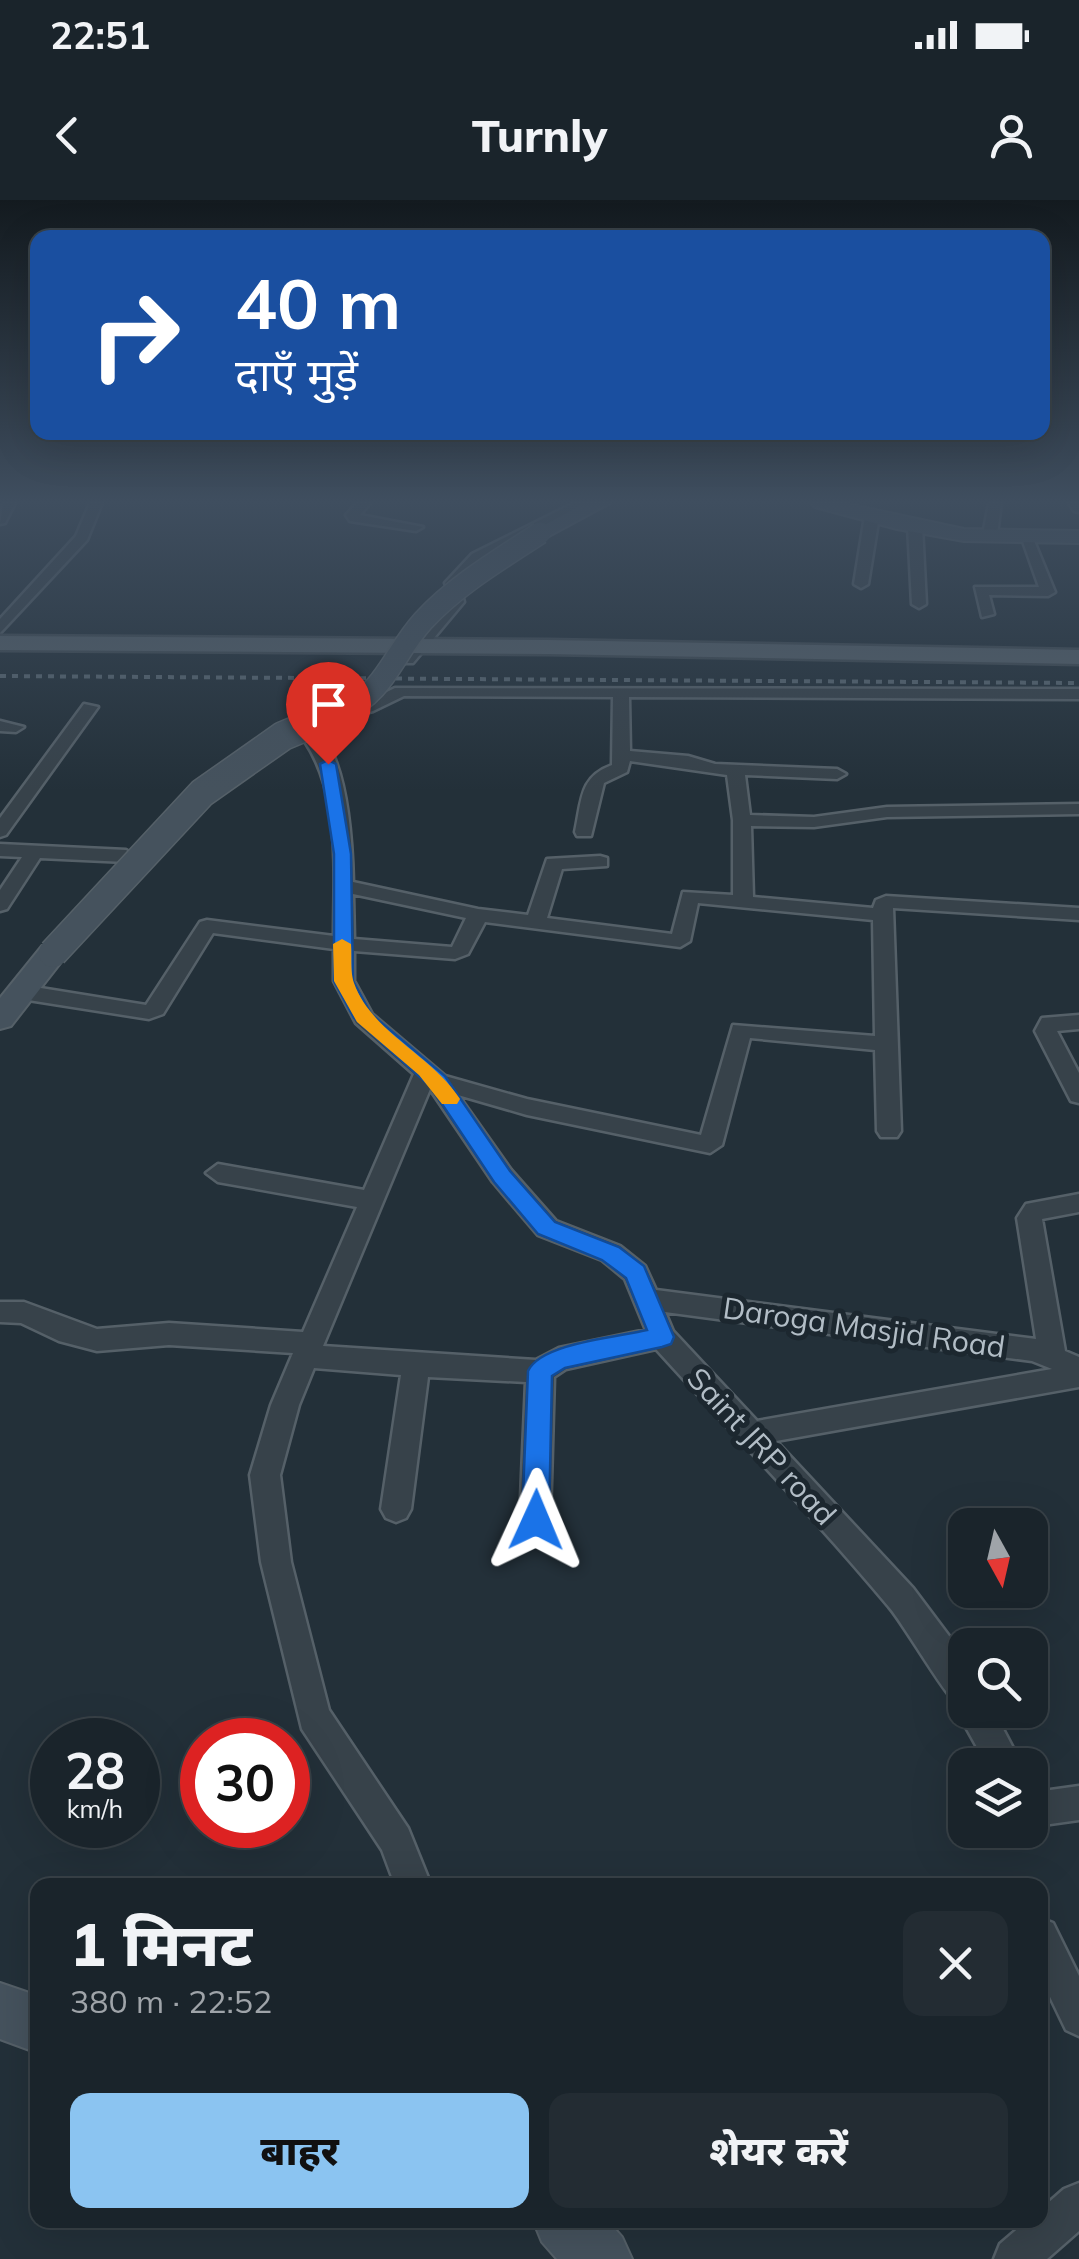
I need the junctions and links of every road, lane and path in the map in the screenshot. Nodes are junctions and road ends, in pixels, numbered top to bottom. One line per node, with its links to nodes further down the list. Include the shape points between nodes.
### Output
1 (26, 599): 8 (street)
2 (445, 599): 37 (main road, bridge, via 420,623 367,701 282,736 224,775)
3 (459, 599): 10 (street)
4 (919, 599): 6 (street)
5 (983, 599): 7 (street)
6 (919, 604)
7 (987, 614)
8 (0, 628)
9 (0, 643): 10 (main road)
10 (412, 653): 11 (main road); 12 (main road); 13 (main road)
11 (0, 657)
12 (1079, 658)
13 (1079, 666)
14 (621, 692): 15 (street); 17 (street, via 401,691 367,708); 18 (street)
15 (1079, 694)
16 (90, 707): 23 (street)
17 (299, 724): 27 (street, via 211,774); 29 (street, via 312,733 328,764)
18 (622, 755): 19 (street); 24 (street, via 620,770 595,782)
19 (735, 770): 20 (street); 22 (street)
20 (837, 774)
21 (1079, 810): 22 (street)
22 (742, 820): 30 (street)
23 (0, 831)
24 (584, 832)
25 (0, 850): 26 (street)
26 (34, 852): 27 (street); 31 (street)
27 (126, 856): 37 (street, via 38,953)
28 (600, 862): 35 (street, via 554,862)
29 (342, 886): 34 (street); 36 (street)
30 (743, 902): 33 (street); 35 (street, via 690,896 680,942)
31 (0, 905)
32 (1079, 914): 33 (street, via 888,901 882,904)
33 (886, 915): 40 (street)
34 (478, 916): 35 (street); 36 (street, via 459,952)
35 (536, 922)
36 (342, 944): 37 (street, via 204,927 155,1009 143,1013); 41 (street, via 344,981 364,1018)
37 (37, 973): 38 (main road)
38 (0, 1020)
39 (1079, 1022): 42 (street, via 1050,1022 1046,1031)
40 (886, 1044): 41 (street, via 741,1030 712,1141 704,1146 527,1107); 43 (street)
41 (432, 1076): 45 (street); 47 (street, Saint JRP road, via 546,1228 610,1254 636,1273)
42 (1079, 1095)
43 (889, 1131)
44 (218, 1174): 45 (street)
45 (370, 1200): 50 (street)
46 (1079, 1203): 51 (street, via 1036,1210 1028,1218)
47 (645, 1299): 49 (street, Saint JRP road); 51 (street, Daroga Masjid Road, via 1036,1350)
48 (0, 1312): 50 (street, via 24,1313 96,1340 169,1334)
49 (662, 1337): 54 (street, via 559,1359); 56 (street, Saint JRP road)
50 (308, 1349): 52 (street); 62 (street, via 265,1474 276,1562 314,1717 396,1840)
51 (1053, 1358): 53 (street, Daroga Masjid Road)
52 (416, 1365): 54 (street); 57 (street)
53 (1079, 1369)
54 (540, 1371): 58 (street)
55 (1079, 1376): 56 (street)
56 (750, 1434): 59 (street, Saint JRP road, via 902,1598)
57 (396, 1509)
58 (536, 1520)
59 (948, 1662)
60 (1079, 1803): 61 (street)
61 (1048, 1807)
62 (411, 1878)
63 (1048, 1953): 65 (street)
64 (0, 2011): 66 (main road)
65 (1079, 2017)
66 (30, 2021)
67 (1079, 2204): 70 (street)
68 (571, 2228): 69 (main road)
69 (600, 2259)
70 (1015, 2259)

